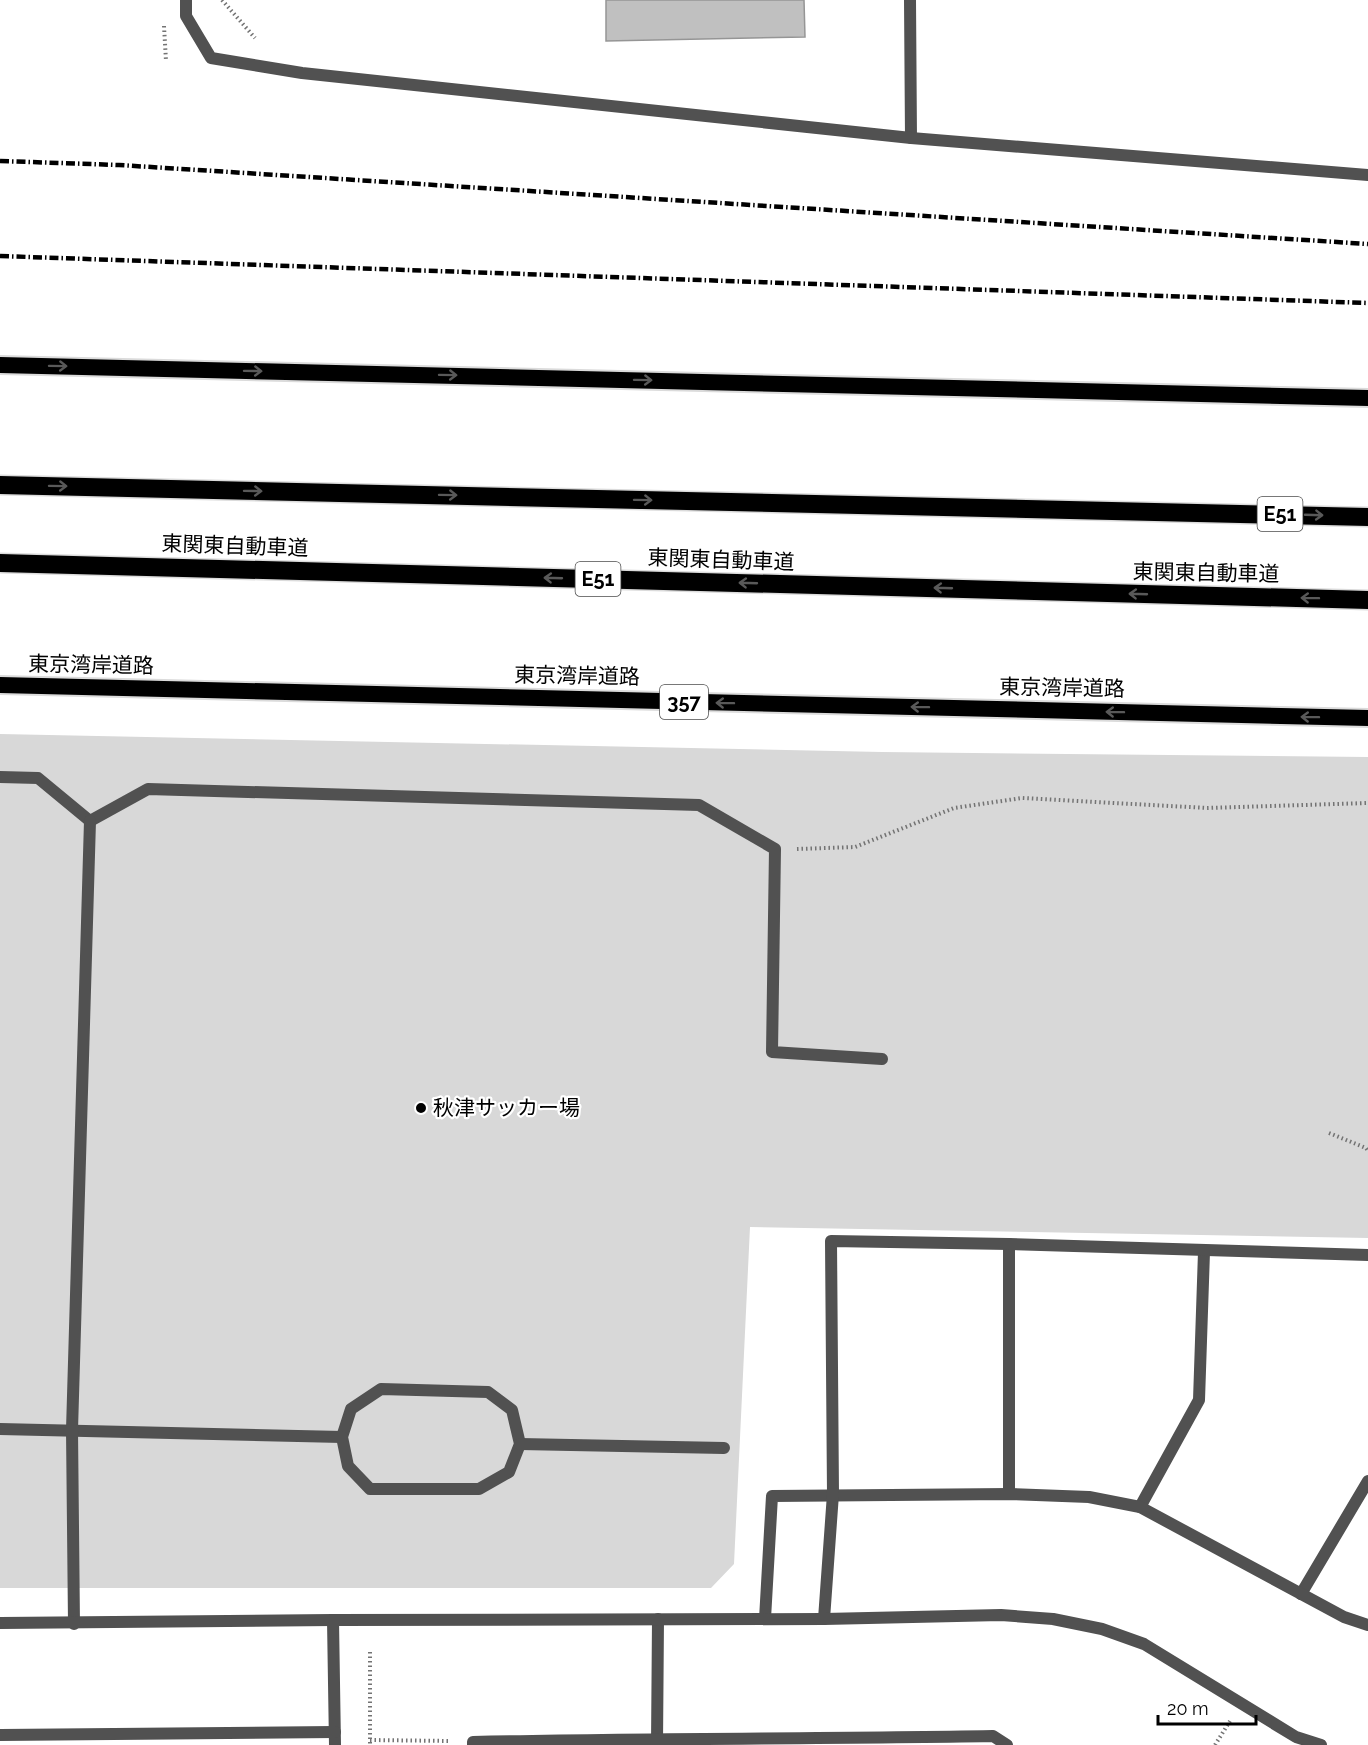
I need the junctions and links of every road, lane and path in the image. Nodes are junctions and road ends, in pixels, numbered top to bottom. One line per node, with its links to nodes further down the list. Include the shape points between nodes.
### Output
1 (186, 0): 7 (street, via 186,16 211,58 303,74)
2 (222, 0): 5 (path)
3 (910, 0): 7 (street)
4 (163, 22): 6 (path)
5 (255, 38)
6 (166, 61)
7 (911, 138): 8 (street)
8 (1368, 175)
9 (0, 364): 10 (highway, one-way to 10)
10 (1368, 398)
11 (0, 485): 12 (highway, E51, one-way to 12)
12 (1368, 517)
13 (0, 563): 14 (highway, 東関東自動車道 / E51, one-way to 13)
14 (1368, 600)
15 (0, 685): 16 (highway, 東京湾岸道路 / 357, one-way to 15)
16 (1368, 718)
17 (0, 777): 19 (street, via 38,778)
18 (1368, 803): 20 (path, via 1207,808 1022,798 954,808 855,847)
19 (90, 821): 20 (street, via 148,789 699,805); 28 (street)
20 (775, 849): 21 (street, via 772,1052)
21 (882, 1059)
22 (1329, 1133): 23 (path)
23 (1368, 1151)
24 (1009, 1244): 25 (street); 33 (street, via 831,1241); 34 (street)
25 (1204, 1252): 26 (street); 35 (street, via 1199,1400)
26 (1368, 1255)
27 (0, 1429): 28 (street)
28 (72, 1430): 29 (street); 42 (street)
29 (342, 1437): 30 (street, via 348,1466 370,1489 479,1489 509,1472); 30 (street, via 351,1409 381,1389 488,1392 512,1410)
30 (520, 1444): 31 (street)
31 (724, 1448)
32 (1368, 1481): 36 (street)
33 (833, 1494): 34 (street); 37 (street, via 772,1496); 39 (street)
34 (1009, 1494): 35 (street, via 1089,1497)
35 (1140, 1507): 36 (street)
36 (1301, 1594): 43 (street)
37 (765, 1618): 38 (street); 39 (street)
38 (658, 1619): 40 (street); 48 (street)
39 (824, 1619): 55 (street, via 1001,1615 1053,1619 1102,1629 1144,1644 1296,1737)
40 (333, 1620): 42 (street); 46 (street)
41 (0, 1623): 42 (street)
42 (74, 1623)
43 (1368, 1625)
44 (370, 1652): 50 (path)
45 (1230, 1721): 54 (path)
46 (335, 1732): 47 (street); 52 (street)
47 (0, 1735)
48 (657, 1742): 49 (street); 51 (street)
49 (841, 1742): 53 (street, via 993,1736)
50 (370, 1743): 51 (path)
51 (472, 1743)
52 (335, 1745)
53 (1007, 1745)
54 (1215, 1745)
55 (1321, 1745)

